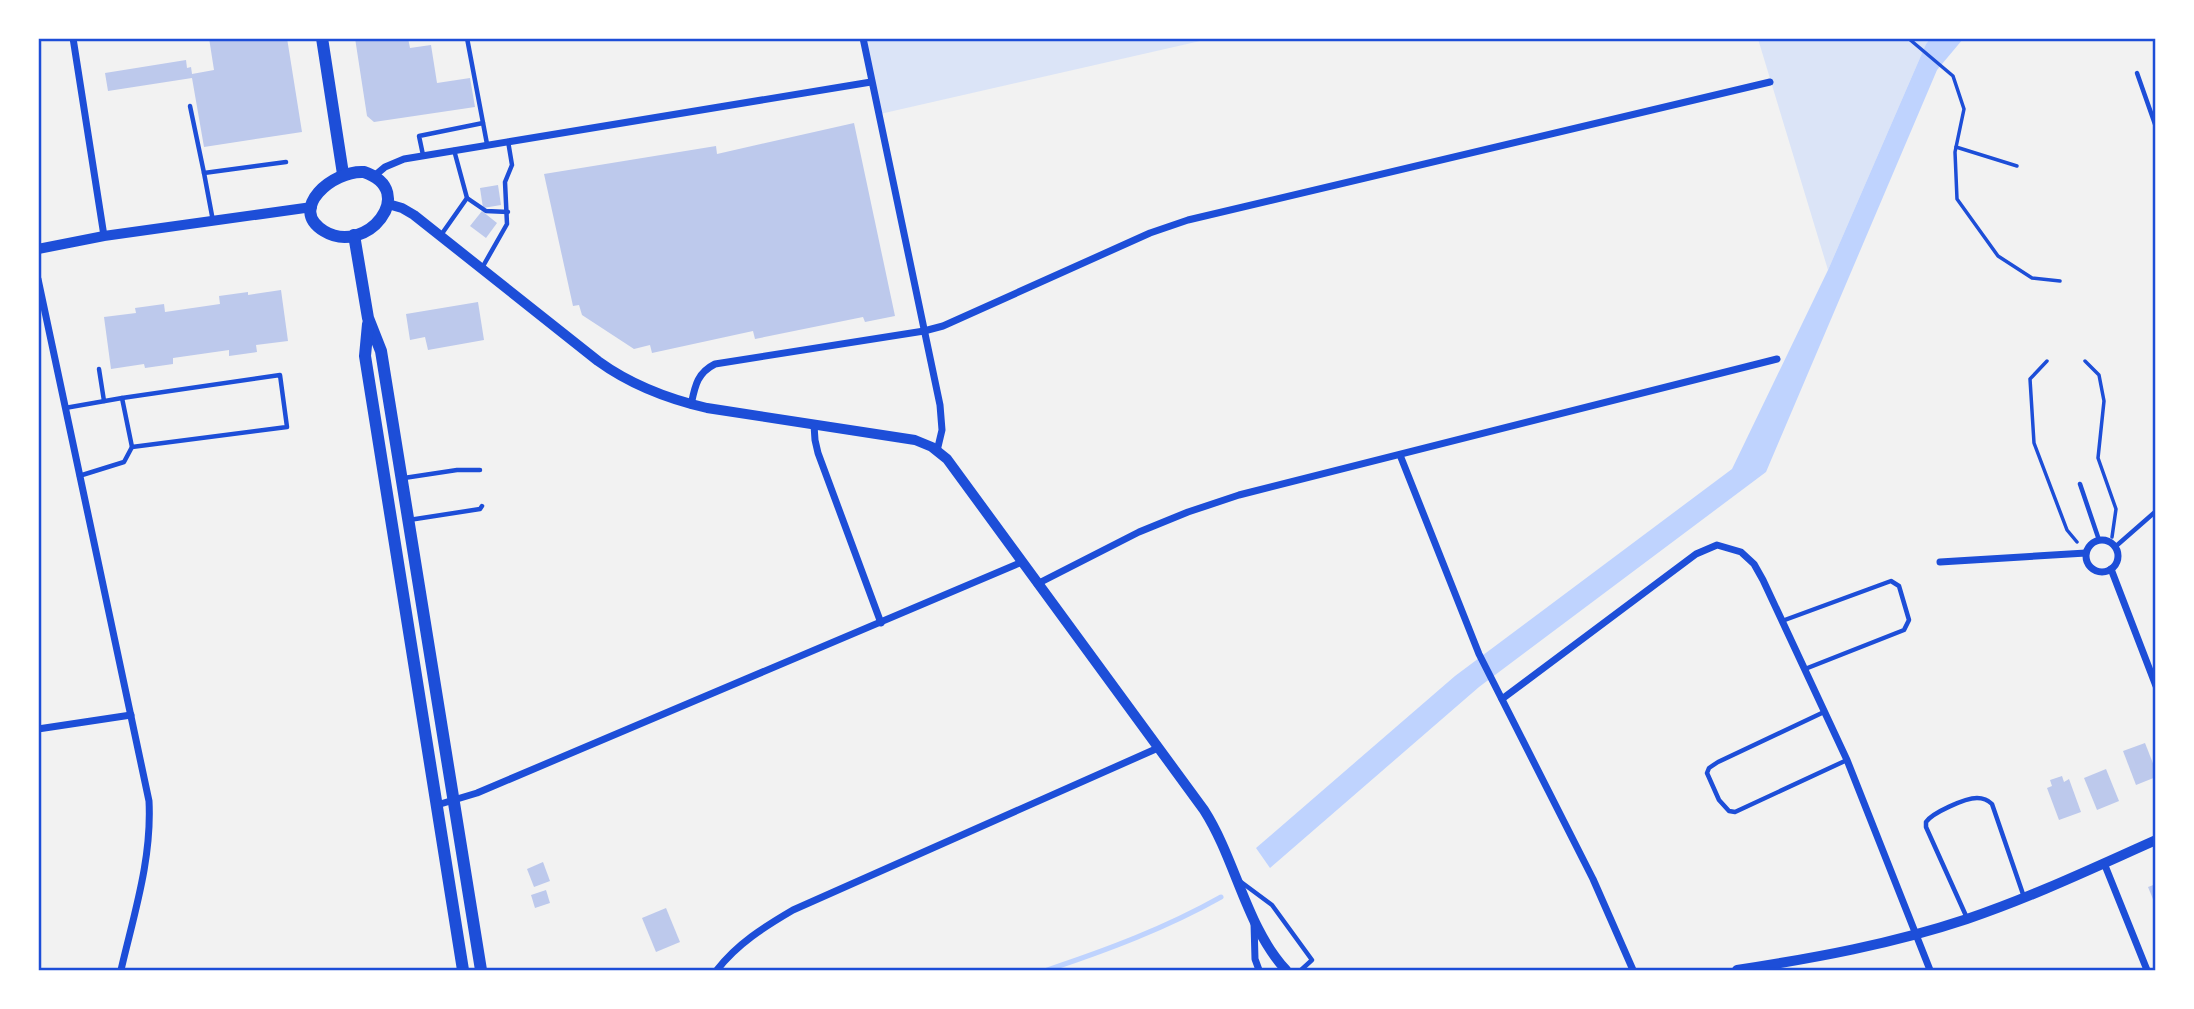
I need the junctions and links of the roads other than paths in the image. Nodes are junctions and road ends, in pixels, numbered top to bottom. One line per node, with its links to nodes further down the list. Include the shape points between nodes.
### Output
1 (73, 38): 25 (street)
2 (322, 38): 17 (main road)
3 (467, 38): 9 (lane)
4 (863, 38): 6 (street)
5 (2137, 73): 10 (lane)
6 (871, 82): 11 (street); 31 (street)
7 (1770, 82): 31 (street, via 1188,220)
8 (190, 106): 16 (lane)
9 (483, 123): 12 (lane); 14 (lane, via 419,136)
10 (2155, 127)
11 (508, 141): 12 (street); 22 (lane, via 512,165 505,182)
12 (487, 144): 13 (street)
13 (454, 150): 14 (street); 19 (lane)
14 (423, 155): 18 (street, via 394,162)
15 (286, 162): 16 (lane)
16 (204, 173): 23 (lane)
17 (344, 174): 18 (main road, via 359,172); 21 (main road, via 322,188)
18 (373, 177): 20 (main road, via 386,189)
19 (467, 198): 22 (lane, via 486,211); 26 (lane)
20 (388, 204): 24 (main road, via 377,224); 26 (street, via 407,211)
21 (312, 207): 23 (street); 24 (main road, via 324,232)
22 (508, 212): 28 (lane, via 507,224)
23 (214, 221): 25 (street)
24 (354, 235): 30 (main road)
25 (104, 236): 27 (street)
26 (440, 236): 28 (street)
27 (38, 249)
28 (482, 268): 36 (street, via 609,369 643,388)
29 (38, 279): 37 (street)
30 (368, 318): 44 (main road, via 381,351); 47 (main road, via 365,356)
31 (924, 331): 36 (street, via 715,364 697,379); 40 (street, via 942,417)
32 (1777, 359): 41 (street)
33 (99, 369): 35 (lane)
34 (122, 398): 35 (lane); 39 (lane); 39 (lane, via 280,374 287,427)
35 (103, 401): 37 (lane)
36 (691, 405): 38 (street)
37 (65, 408): 43 (street)
38 (814, 425): 40 (street, via 909,438); 59 (street, via 818,453)
39 (132, 447): 43 (lane, via 124,462)
40 (937, 451): 54 (street, via 958,471)
41 (1400, 454): 57 (street, via 1188,512); 62 (street, via 1479,654)
42 (480, 470): 44 (lane)
43 (79, 476): 64 (street)
44 (401, 478): 46 (main road)
45 (2080, 484): 51 (lane)
46 (405, 500): 47 (main road); 50 (main road)
47 (388, 502): 69 (main road)
48 (482, 506): 50 (lane)
49 (2155, 512): 52 (lane)
50 (408, 520): 68 (main road)
51 (2099, 540): 52 (street); 53 (street)
52 (2113, 545): 56 (street, via 2118,559)
53 (2086, 553): 55 (street); 56 (street, via 2093,569)
54 (1022, 562): 57 (street); 59 (street)
55 (1940, 562)
56 (2111, 569): 61 (street)
57 (1038, 584): 66 (street)
58 (1782, 621): 60 (street); 60 (lane, via 1891,581 1899,586 1909,620 1904,630); 62 (street, via 1754,564 1741,552 1717,545 1696,554)
59 (881, 623): 68 (street)
60 (1805, 669): 63 (street)
61 (2155, 685)
62 (1501, 696): 84 (street, via 1593,878)
63 (1825, 712): 67 (street); 67 (lane, via 1709,768 1719,800 1735,812)
64 (131, 715): 65 (street); 77 (street, via 150,827)
65 (38, 729)
66 (1158, 748): 72 (street, via 1211,821); 80 (street, via 793,910 765,926)
67 (1847, 760): 76 (street)
68 (454, 801): 69 (street); 79 (main road)
69 (437, 805): 78 (main road)
70 (2155, 840): 71 (street)
71 (2104, 863): 73 (street); 87 (street)
72 (1239, 880): 74 (street); 83 (lane, via 1272,905 1312,960)
73 (2025, 898): 75 (street); 75 (lane, via 1992,804 1973,798 1935,813 1926,822)
74 (1254, 919): 81 (street); 82 (street)
75 (1968, 919): 76 (street)
76 (1916, 934): 85 (street); 86 (street)
77 (121, 971)
78 (463, 971)
79 (481, 971)
80 (717, 971)
81 (1259, 971)
82 (1286, 971)
83 (1301, 971)
84 (1633, 971)
85 (1737, 971)
86 (1930, 971)
87 (2147, 971)

